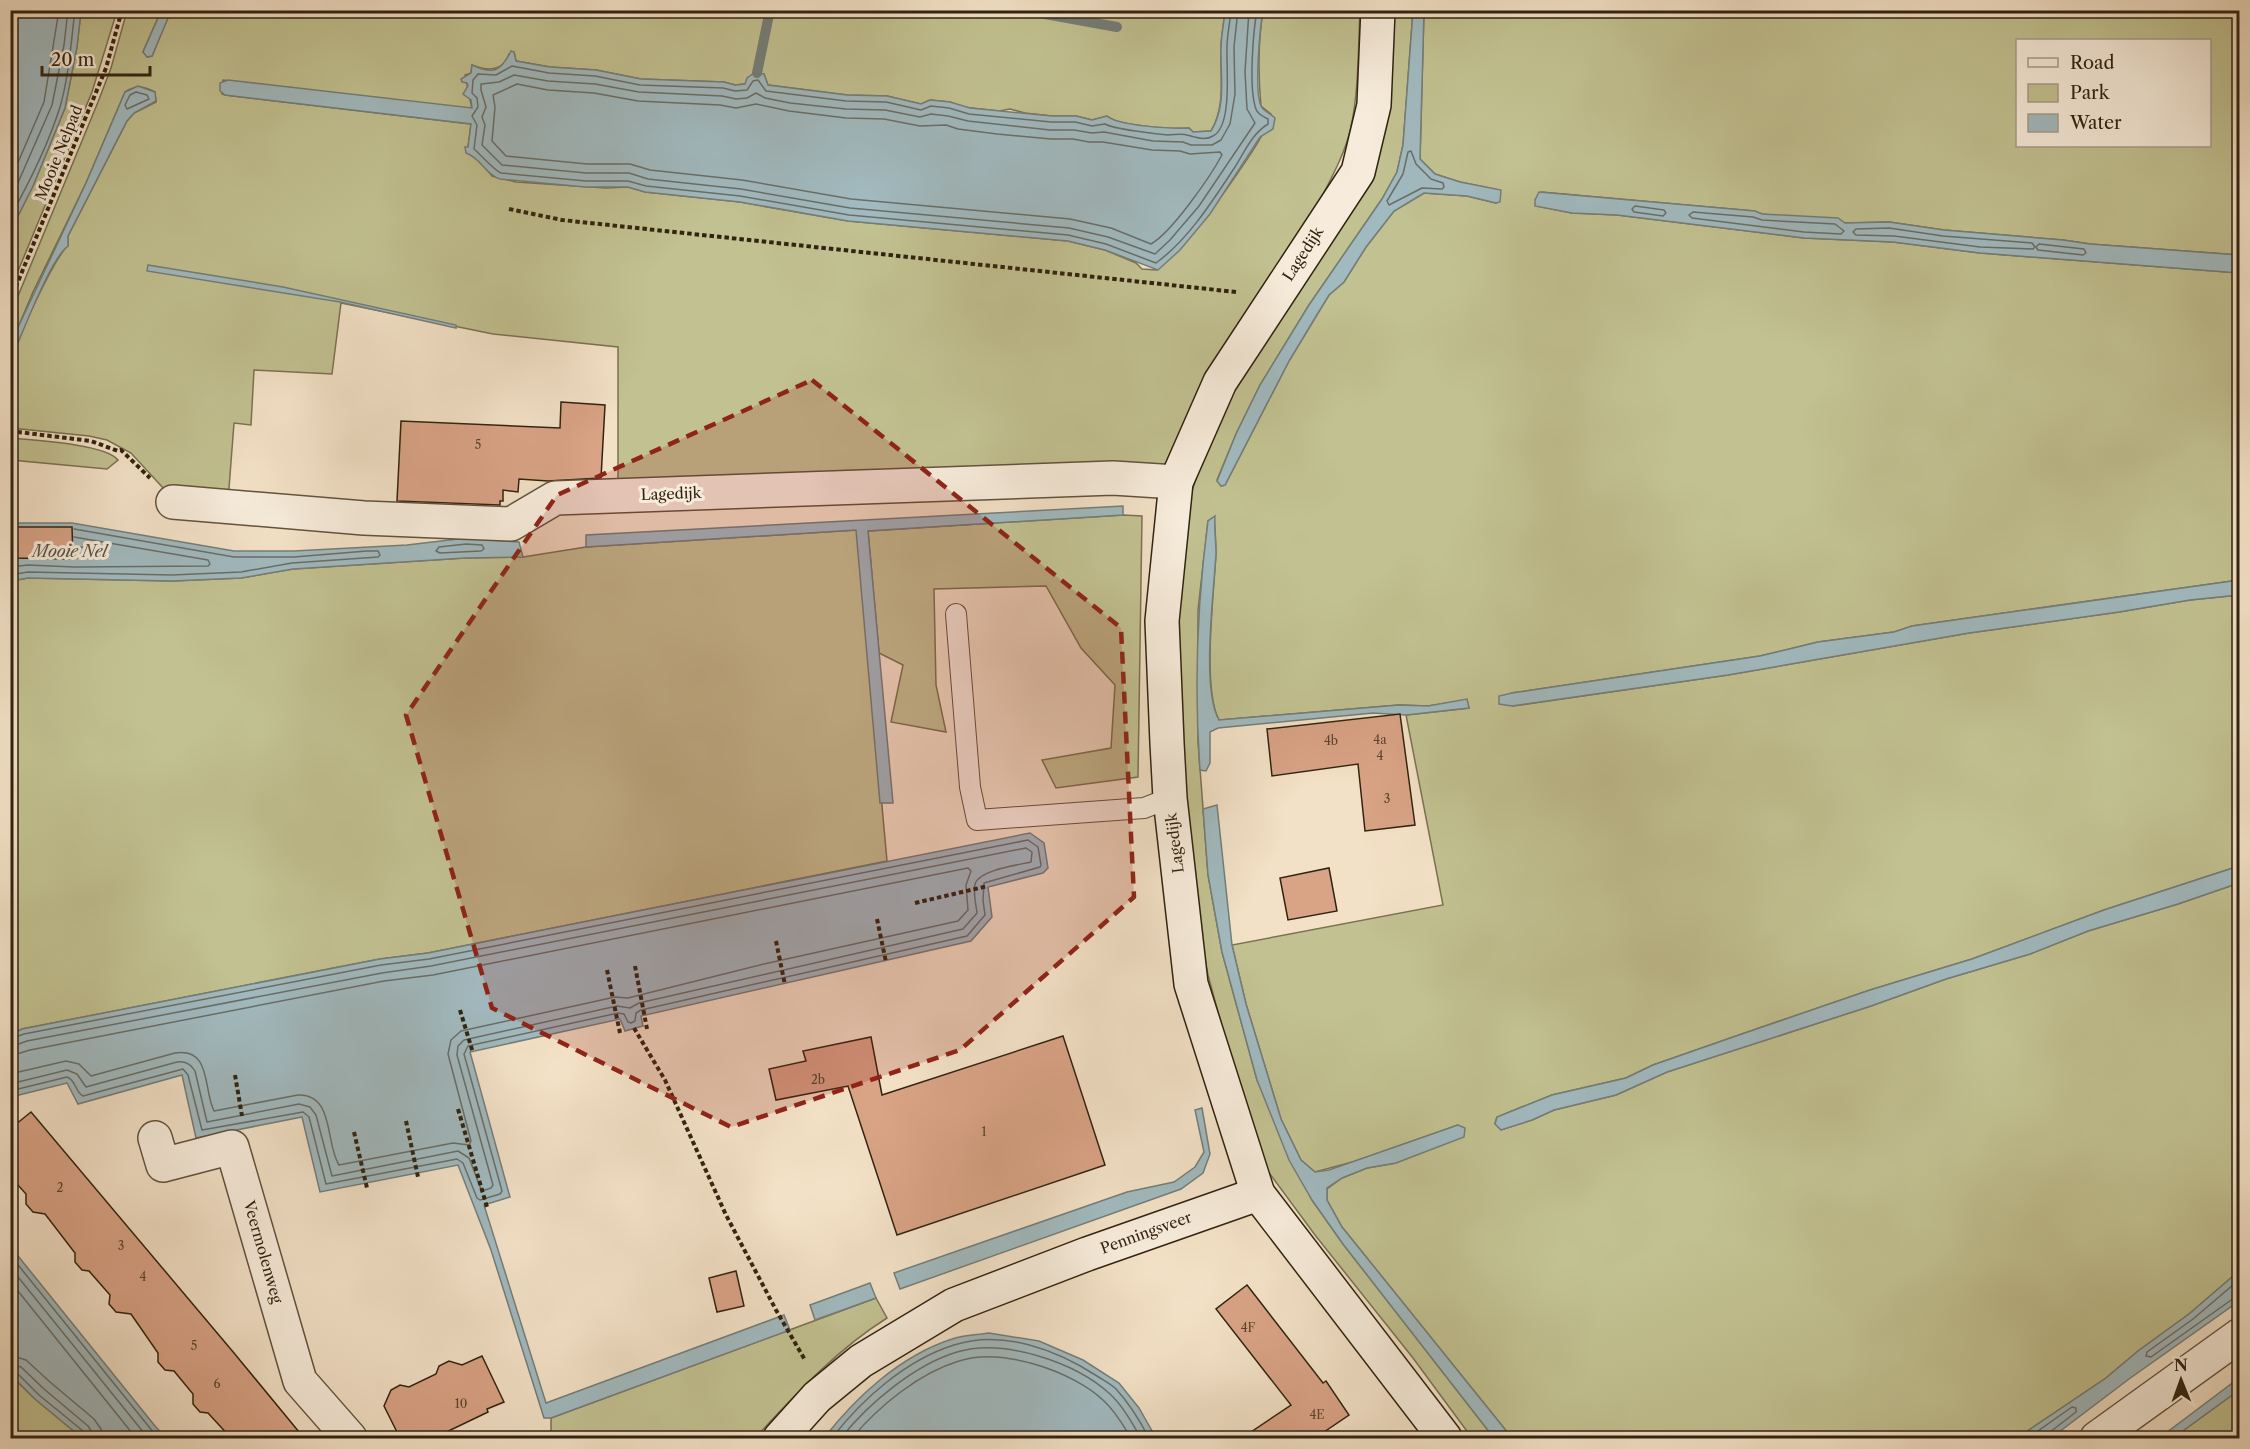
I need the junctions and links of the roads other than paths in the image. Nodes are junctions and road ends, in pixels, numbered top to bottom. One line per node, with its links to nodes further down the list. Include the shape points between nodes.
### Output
1 (1378, 10): 2 (street, Lagedijk, via 1374,105 1358,172 1220,382)
2 (1176, 482): 3 (street, Lagedijk, via 1113,478 555,498 511,524 364,518); 5 (street, Lagedijk, via 1162,621)
3 (173, 502)
4 (956, 614): 5 (lane, via 970,787 977,820 1144,808)
5 (1170, 798): 7 (street, Lagedijk, via 1191,984)
6 (155, 1138): 9 (street, Veermolenweg, via 163,1166 232,1147 300,1381)
7 (1258, 1194): 10 (street, Penningsveer, via 954,1305 861,1360 817,1397); 11 (street)
8 (2240, 1335): 12 (street)
9 (350, 1438)
10 (780, 1438)
11 (1445, 1438)
12 (2097, 1438)

